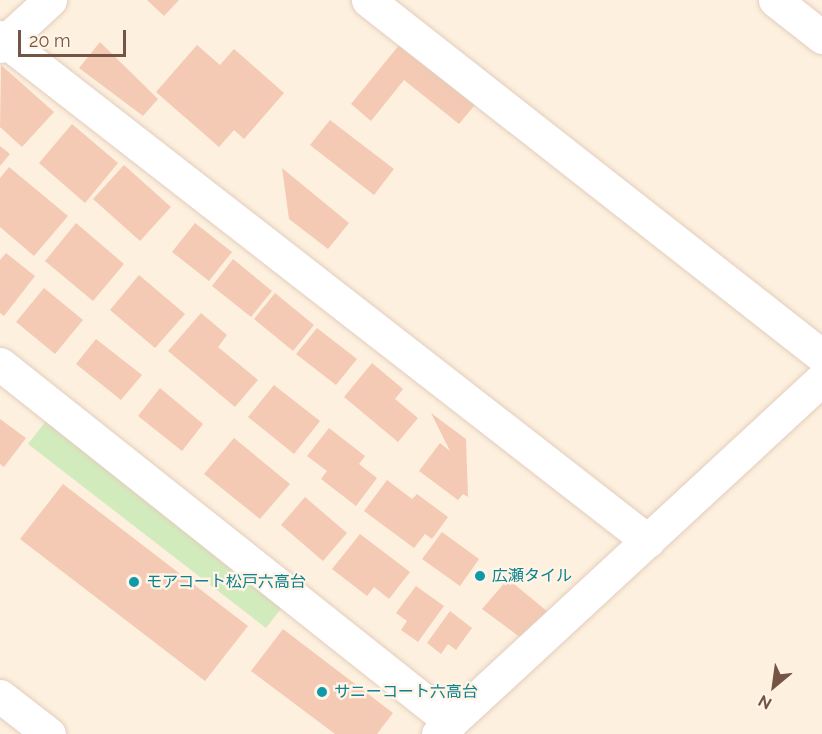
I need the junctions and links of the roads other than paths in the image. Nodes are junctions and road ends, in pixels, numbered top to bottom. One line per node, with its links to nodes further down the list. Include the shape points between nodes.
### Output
1 (50, 0): 5 (street)
2 (368, 0): 6 (street)
3 (775, 0): 4 (street)
4 (822, 37)
5 (2, 41): 9 (street)
6 (822, 356)
7 (0, 364): 11 (street)
8 (822, 379): 9 (street)
9 (648, 541): 11 (street)
10 (0, 696): 12 (street)
11 (444, 728)
12 (49, 734)

